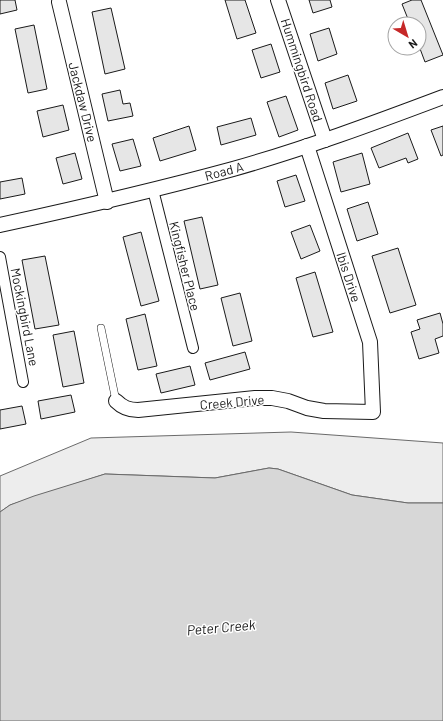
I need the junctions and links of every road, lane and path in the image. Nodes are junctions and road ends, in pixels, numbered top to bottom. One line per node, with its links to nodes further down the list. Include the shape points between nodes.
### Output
1 (278, 0): 4 (street, Hummingbird Road)
2 (59, 2): 7 (street, Jackdaw Drive)
3 (443, 97): 4 (street, Road A)
4 (325, 140): 5 (street, Road A)
5 (307, 146): 6 (street, Road A, via 234,169); 14 (street, Ibis Drive, via 370,342)
6 (153, 190): 7 (street, Road A); 11 (street, Kingfisher Place)
7 (107, 202): 8 (street, Road A)
8 (0, 225)
9 (0, 257): 12 (street, Mockingbird Lane)
10 (101, 328): 13 (lane)
11 (193, 348)
12 (23, 382)
13 (116, 401): 14 (street, Creek Drive, via 122,407 138,410 272,398 324,411)
14 (374, 412)

